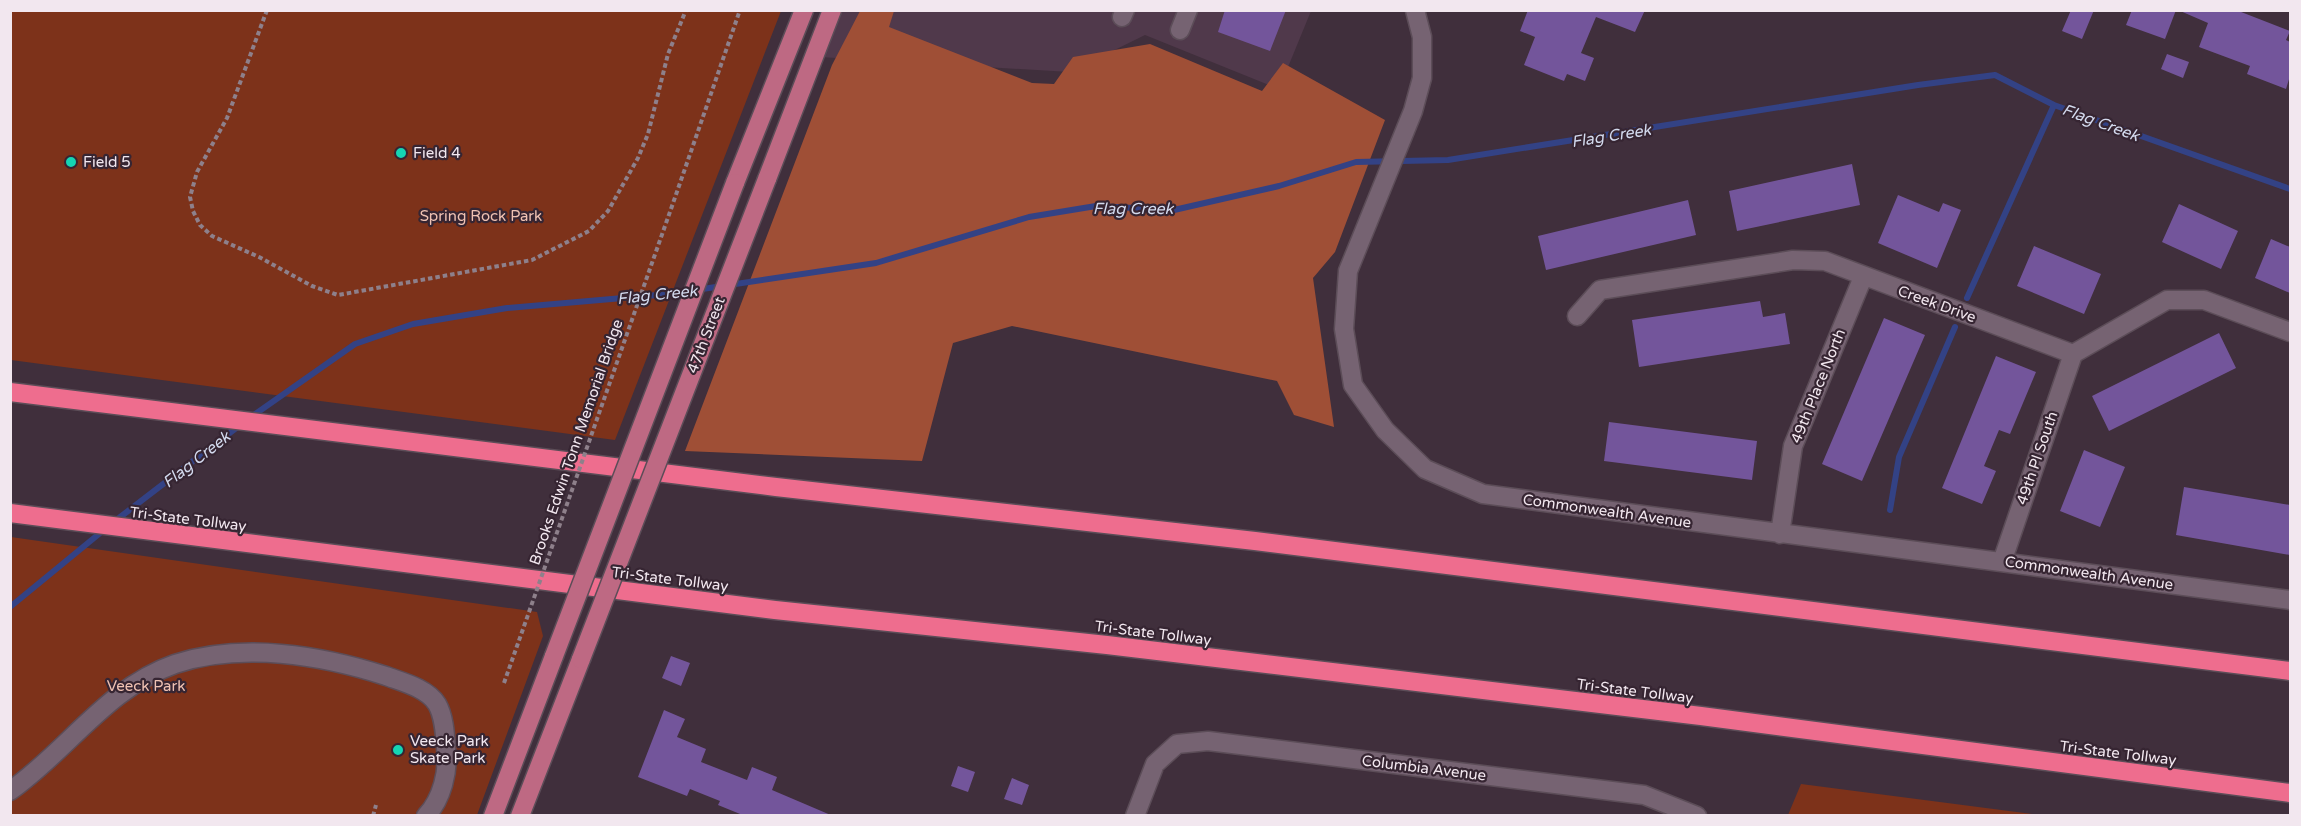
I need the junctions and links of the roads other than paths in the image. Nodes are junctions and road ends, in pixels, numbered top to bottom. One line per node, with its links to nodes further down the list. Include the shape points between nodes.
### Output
1 (804, 10): 19 (main road, 47th Street, bridge)
2 (832, 10): 20 (main road, 47th Street, bridge)
3 (1188, 10): 5 (street)
4 (1415, 10): 12 (street, Commonwealth Avenue, via 1422,37 1422,78 1413,111 1348,271 1344,329 1353,385 1385,430 1425,469 1483,494)
5 (1180, 30)
6 (1863, 277): 7 (street, Creek Drive, via 1825,261 1793,260 1600,290); 9 (street, Creek Drive); 12 (street, 49th Place North, via 1793,446)
7 (1576, 316)
8 (2290, 332): 9 (street, via 2205,300 2168,300)
9 (2073, 354): 13 (street, 49th Pl South)
10 (10, 392): 15 (highway, via 776,487 1255,541)
11 (19, 514): 17 (highway, Tri-State Tollway, via 764,608 1701,716)
12 (1780, 534): 13 (street, Commonwealth Avenue)
13 (2002, 562): 14 (street, Commonwealth Avenue)
14 (2290, 600)
15 (2290, 671)
16 (10, 791): 18 (street, via 42,767 109,702 173,665 220,655 275,654 368,669 412,686 436,703 447,760 438,799)
17 (2290, 794)
18 (426, 816)
19 (493, 816)
20 (520, 816)
21 (1135, 816): 22 (street, Columbia Avenue, via 1155,764 1177,744 1208,741 1644,795)
22 (1696, 816)

